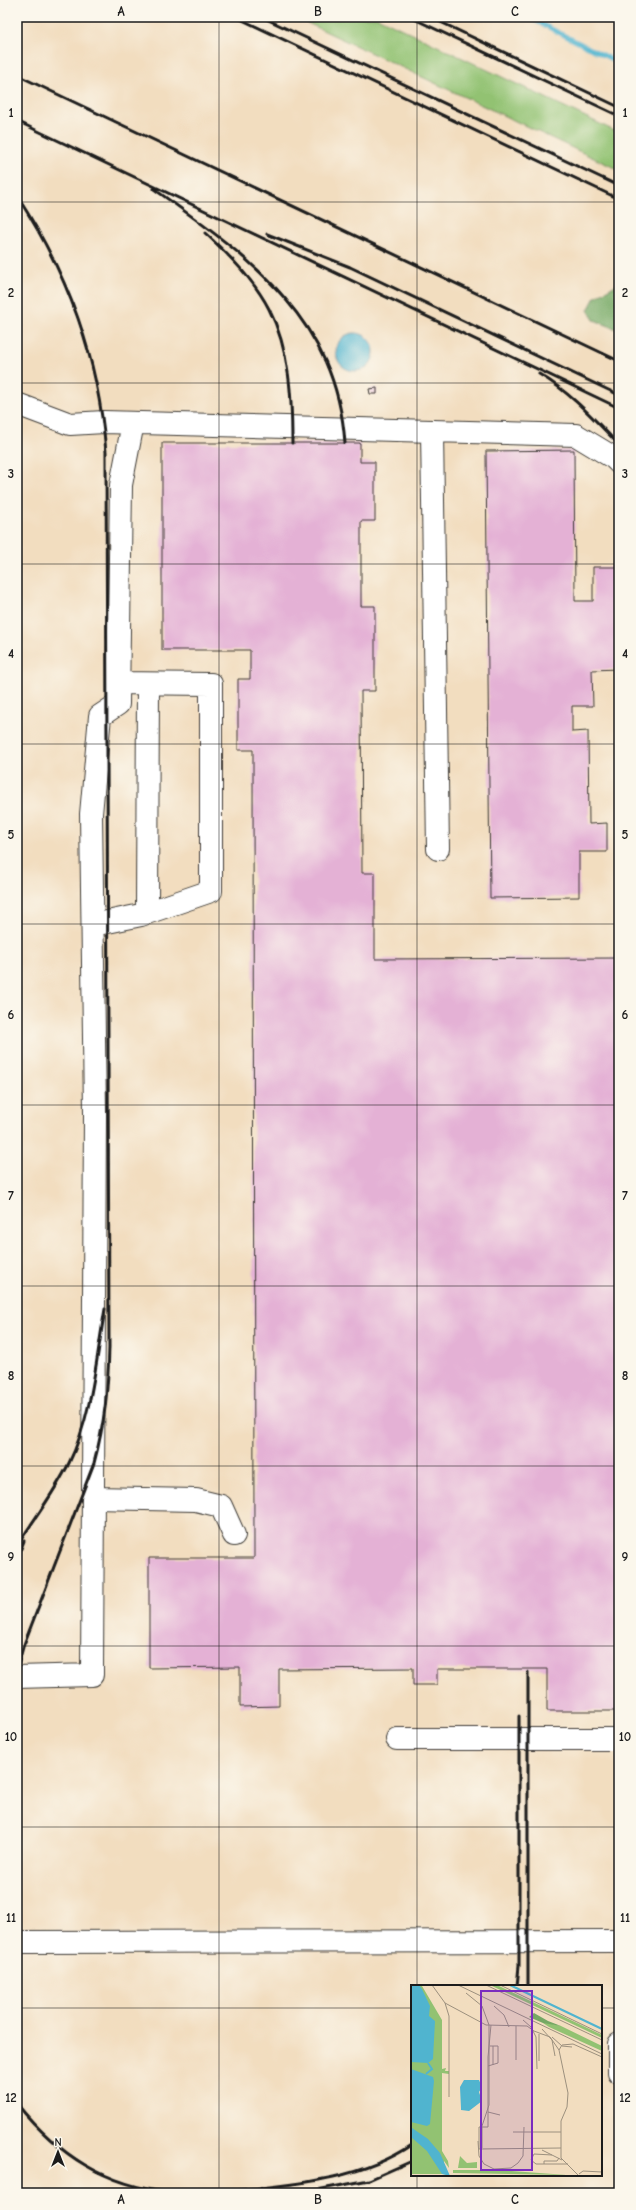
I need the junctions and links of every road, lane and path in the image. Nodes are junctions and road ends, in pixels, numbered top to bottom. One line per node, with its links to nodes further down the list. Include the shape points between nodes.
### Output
1 (17, 404): 2 (lane, via 70,424)
2 (133, 423): 3 (lane); 5 (lane, via 121,485)
3 (432, 431): 4 (lane, via 576,435); 7 (lane)
4 (619, 463)
5 (118, 683): 6 (lane); 9 (lane, via 118,704 100,716 91,814)
6 (148, 684): 8 (lane); 8 (lane, via 211,684 211,891)
7 (438, 849)
8 (147, 913): 9 (lane)
9 (93, 925): 10 (lane)
10 (93, 1498): 11 (lane, via 196,1500 221,1506); 12 (lane, via 92,1675)
11 (234, 1535)
12 (17, 1677)
13 (397, 1739): 14 (lane)
14 (619, 1739)
15 (619, 1941): 16 (lane)
16 (17, 1942)
17 (619, 2044): 18 (lane)
18 (619, 2072)

